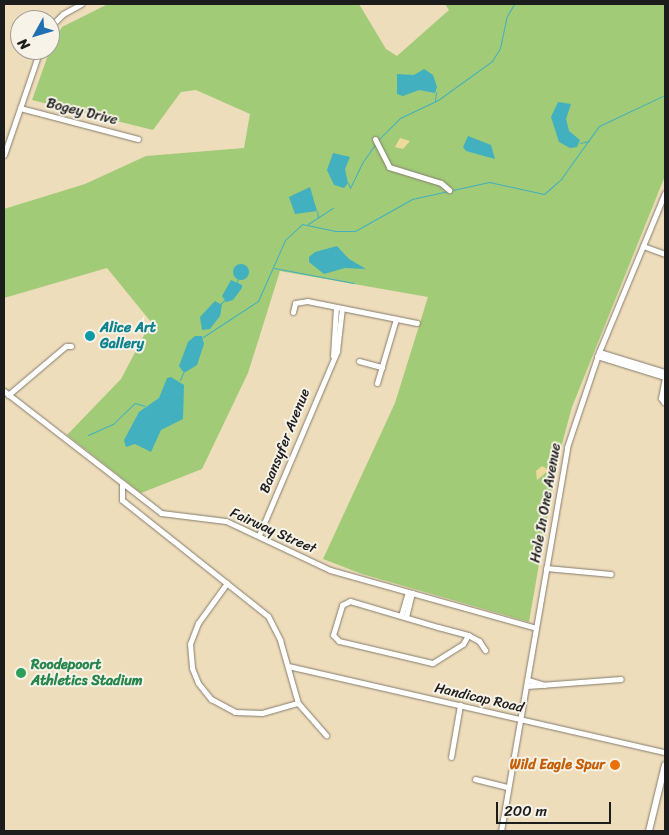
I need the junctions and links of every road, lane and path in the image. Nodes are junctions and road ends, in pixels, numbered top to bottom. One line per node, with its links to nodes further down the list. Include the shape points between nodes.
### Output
1 (82, 4): 2 (street)
2 (60, 17)
3 (37, 60): 4 (street)
4 (20, 108): 5 (street, Bogey Drive); 7 (street)
5 (138, 138)
6 (377, 141): 8 (street, via 389,167 441,183)
7 (4, 154)
8 (449, 190)
9 (665, 192): 10 (street, Hole In One Avenue)
10 (643, 246): 11 (street); 17 (street, Hole In One Avenue)
11 (665, 254)
12 (339, 307): 13 (street, via 302,300 293,305); 14 (street); 28 (street, Baansyfer Avenue, via 337,351)
13 (293, 312)
14 (396, 319): 15 (street); 19 (street)
15 (417, 323)
16 (71, 346): 22 (street, via 66,346)
17 (598, 354): 20 (street); 29 (street, Hole In One Avenue, via 567,447)
18 (359, 360): 19 (street)
19 (382, 367): 21 (street)
20 (665, 375): 24 (street, via 661,398)
21 (377, 383)
22 (6, 393): 25 (street, Fairway Street)
23 (665, 394): 24 (street)
24 (664, 402)
25 (122, 485): 26 (street, Fairway Street); 27 (street, via 121,499)
26 (129, 491): 27 (street); 28 (street, Fairway Street, via 169,516 226,521)
27 (127, 503): 31 (street)
28 (259, 535): 32 (street, Fairway Street, via 330,570)
29 (546, 568): 30 (street); 34 (street, Hole In One Avenue)
30 (612, 574)
31 (228, 583): 37 (street, via 259,607 273,623); 40 (street, via 198,623 190,644 192,668 198,683 215,702 235,712 262,714)
32 (410, 593): 33 (street); 34 (street, Fairway Street)
33 (404, 617): 35 (street); 35 (street, via 347,601 342,605 333,637 432,663 463,644)
34 (536, 628): 39 (street, Hole In One Avenue)
35 (468, 636): 36 (street, via 479,641)
36 (485, 650)
37 (288, 666): 40 (street); 41 (street, Handicap Road)
38 (621, 679): 39 (street, via 545,685)
39 (528, 683): 42 (street, Hole In One Avenue)
40 (298, 703): 43 (street)
41 (460, 705): 42 (street, Handicap Road); 45 (street)
42 (522, 719): 44 (street, Handicap Road); 48 (street, Hole In One Avenue)
43 (326, 735)
44 (665, 752)
45 (451, 757)
46 (665, 765): 50 (main road)
47 (475, 779): 48 (street)
48 (508, 787): 49 (street, Hole In One Avenue)
49 (501, 831)
50 (649, 831)

